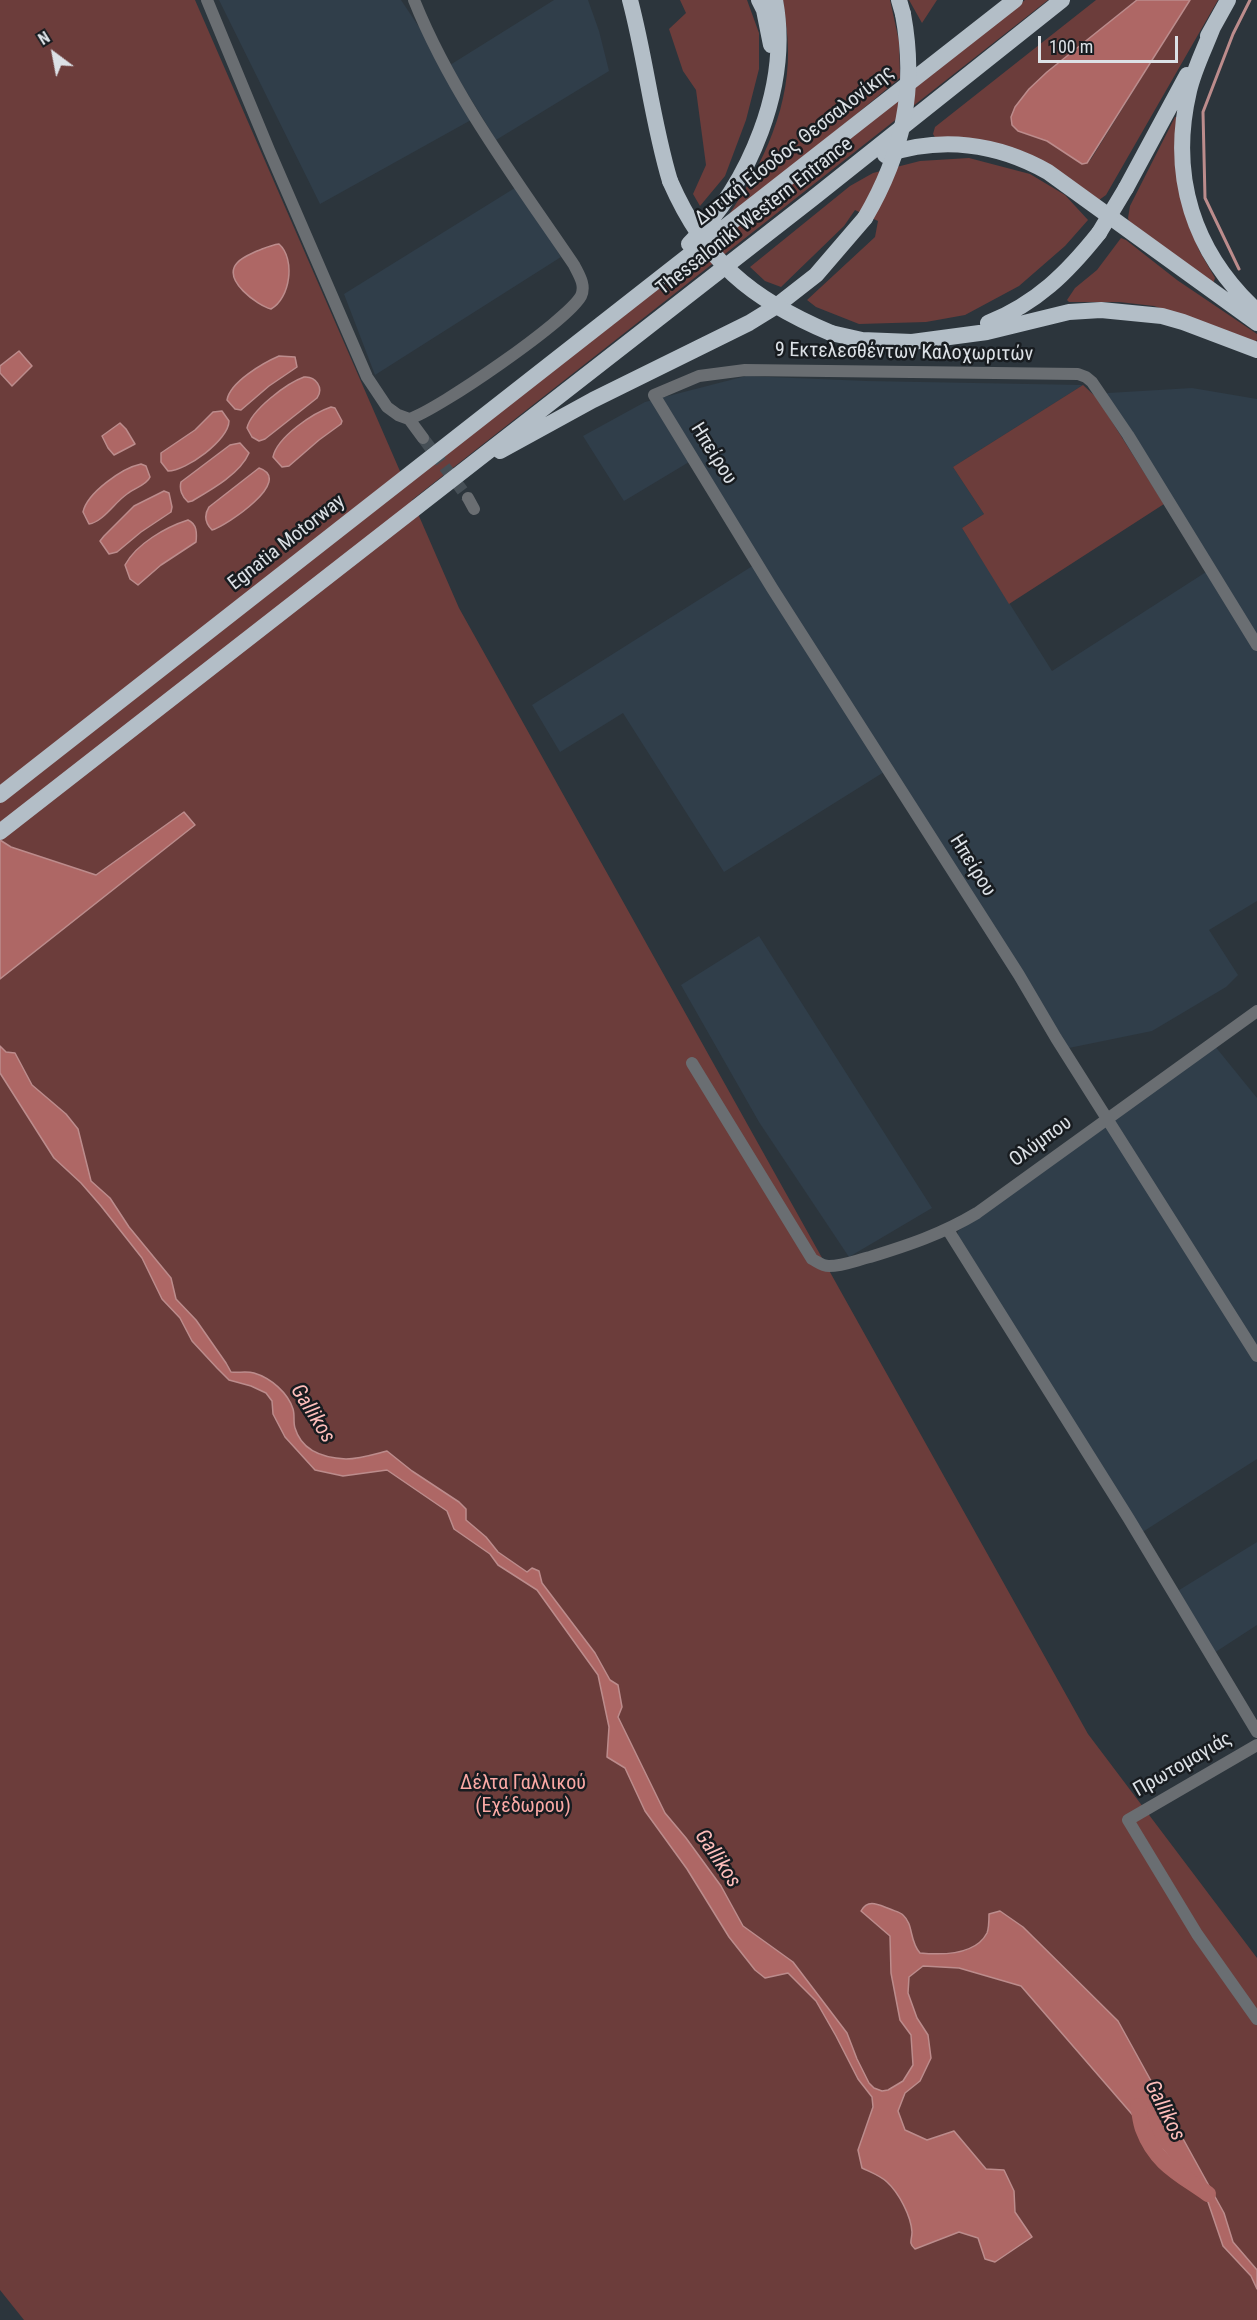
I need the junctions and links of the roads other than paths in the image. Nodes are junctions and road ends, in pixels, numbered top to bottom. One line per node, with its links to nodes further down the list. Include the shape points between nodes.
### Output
1 (207, 0): 19 (street, via 367,377 387,406)
2 (414, 0): 19 (street, via 428,33 485,132 574,265 583,286 576,302 540,334 445,402)
3 (630, 0): 16 (highway, bridge, via 670,181 694,229 727,269 783,312 831,333 890,342)
4 (759, 0): 11 (highway)
5 (775, 0): 11 (highway, via 780,47)
6 (1015, 0): 15 (highway, Δυτική Είσοδος Θεσσαλονίκης)
7 (1062, 0): 12 (highway, Thessaloniki Western Entrance)
8 (1228, 0): 10 (highway)
9 (901, 7): 21 (highway, bridge, via 909,87 889,173 865,218 816,275 749,323)
10 (1213, 27): 13 (highway, via 1190,89 1182,168 1192,214 1213,260); 16 (highway, bridge, via 1099,233 1065,274 1041,294 1006,316)
11 (775, 71): 15 (highway, via 754,151 720,208 690,242 634,290)
12 (813, 198): 14 (highway, via 876,159 899,151 934,144 993,149 1048,172); 21 (highway, Thessaloniki Western Entrance)
13 (1257, 311)
14 (1257, 323)
15 (600, 326): 23 (highway, Egnatia Motorway)
16 (963, 334): 17 (highway, via 1069,312 1120,311 1182,321)
17 (1257, 350)
18 (654, 395): 22 (street, 9 Εκτελεσθέντων Καλοχωριτών, via 699,376 745,370 1086,377 1128,435); 27 (street, Ηπείρου)
19 (409, 419): 20 (street)
20 (423, 438)
21 (472, 464): 24 (highway)
22 (1257, 645)
23 (0, 795)
24 (0, 832)
25 (1257, 1011): 27 (street, Ολύμπου)
26 (693, 1063): 28 (street, Ολύμπου, via 812,1259 829,1266 848,1263)
27 (1106, 1118): 28 (street, Ολύμπου); 29 (street, Ηπείρου)
28 (948, 1230): 30 (street)
29 (1257, 1356)
30 (1257, 1732)
31 (1257, 1745): 32 (street, Πρωτομαγιάς, via 1128,1820 1197,1934)
32 (1257, 2019)

